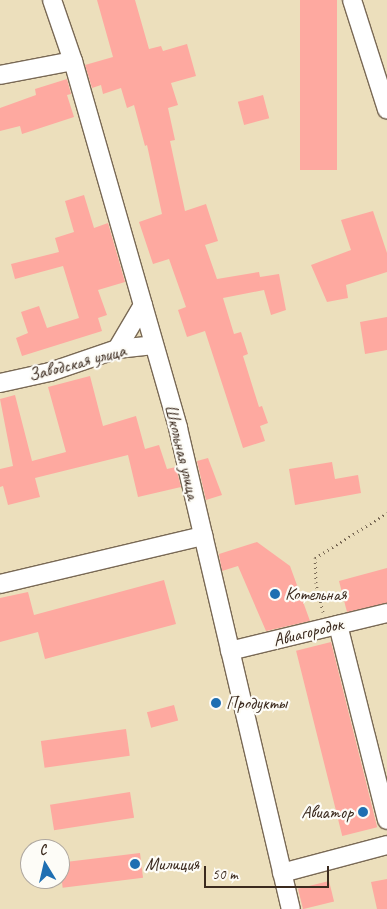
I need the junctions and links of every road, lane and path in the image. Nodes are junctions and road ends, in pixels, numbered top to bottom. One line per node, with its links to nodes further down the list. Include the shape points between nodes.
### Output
1 (52, 0): 3 (street, Школьная улица)
2 (352, 0): 5 (street)
3 (73, 61): 4 (street); 6 (street, Школьная улица)
4 (0, 75)
5 (387, 110)
6 (142, 305): 7 (street, Школьная улица); 8 (street)
7 (154, 345): 8 (street, Заводская улица); 11 (street, Школьная улица)
8 (117, 349): 9 (street, Заводская улица, via 50,372)
9 (0, 383)
10 (387, 513): 14 (path, via 315,558 316,583)
11 (203, 536): 12 (street); 15 (street, Школьная улица)
12 (0, 584)
13 (387, 613): 14 (street, Авиагородок)
14 (332, 626): 15 (street, Авиагородок); 16 (street)
15 (230, 651): 18 (street, Школьная улица)
16 (387, 820)
17 (387, 845): 18 (street)
18 (282, 873): 19 (street, Школьная улица)
19 (291, 909)

